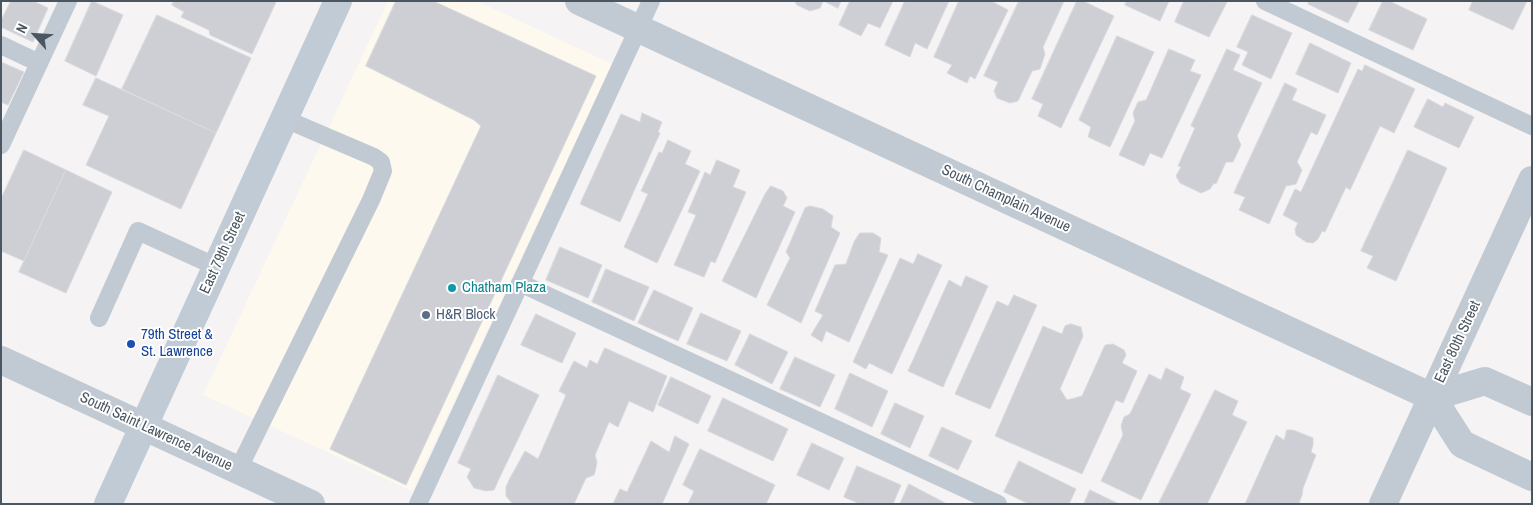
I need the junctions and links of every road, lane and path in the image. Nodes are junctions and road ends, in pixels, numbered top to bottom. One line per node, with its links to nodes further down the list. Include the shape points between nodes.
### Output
1 (68, 1): 8 (lane)
2 (338, 1): 9 (main road, East 79th Street)
3 (580, 1): 6 (street, South Champlain Avenue)
4 (651, 1): 6 (lane)
5 (1265, 1): 10 (lane)
6 (638, 29): 14 (lane); 17 (street, South Champlain Avenue)
7 (1, 45): 8 (lane)
8 (39, 63): 11 (lane)
9 (284, 119): 13 (main road, East 79th Street); 20 (lane, via 374,157 381,162 383,171)
10 (1532, 126)
11 (1, 145)
12 (1532, 180): 17 (street, East 80th Street)
13 (216, 267): 15 (lane, via 138,232); 19 (main road, East 79th Street)
14 (520, 282): 24 (lane); 25 (lane)
15 (99, 318)
16 (1, 360): 19 (street, South Saint Lawrence Avenue)
17 (1432, 396): 18 (street, via 1485,381); 21 (street, via 1462,444); 26 (street, East 80th Street)
18 (1532, 402)
19 (143, 426): 20 (street, South Saint Lawrence Avenue); 22 (main road, East 79th Street)
20 (238, 470): 23 (street, South Saint Lawrence Avenue)
21 (1532, 477)
22 (108, 504)
23 (312, 504)
24 (418, 504)
25 (998, 504)
26 (1383, 504)

